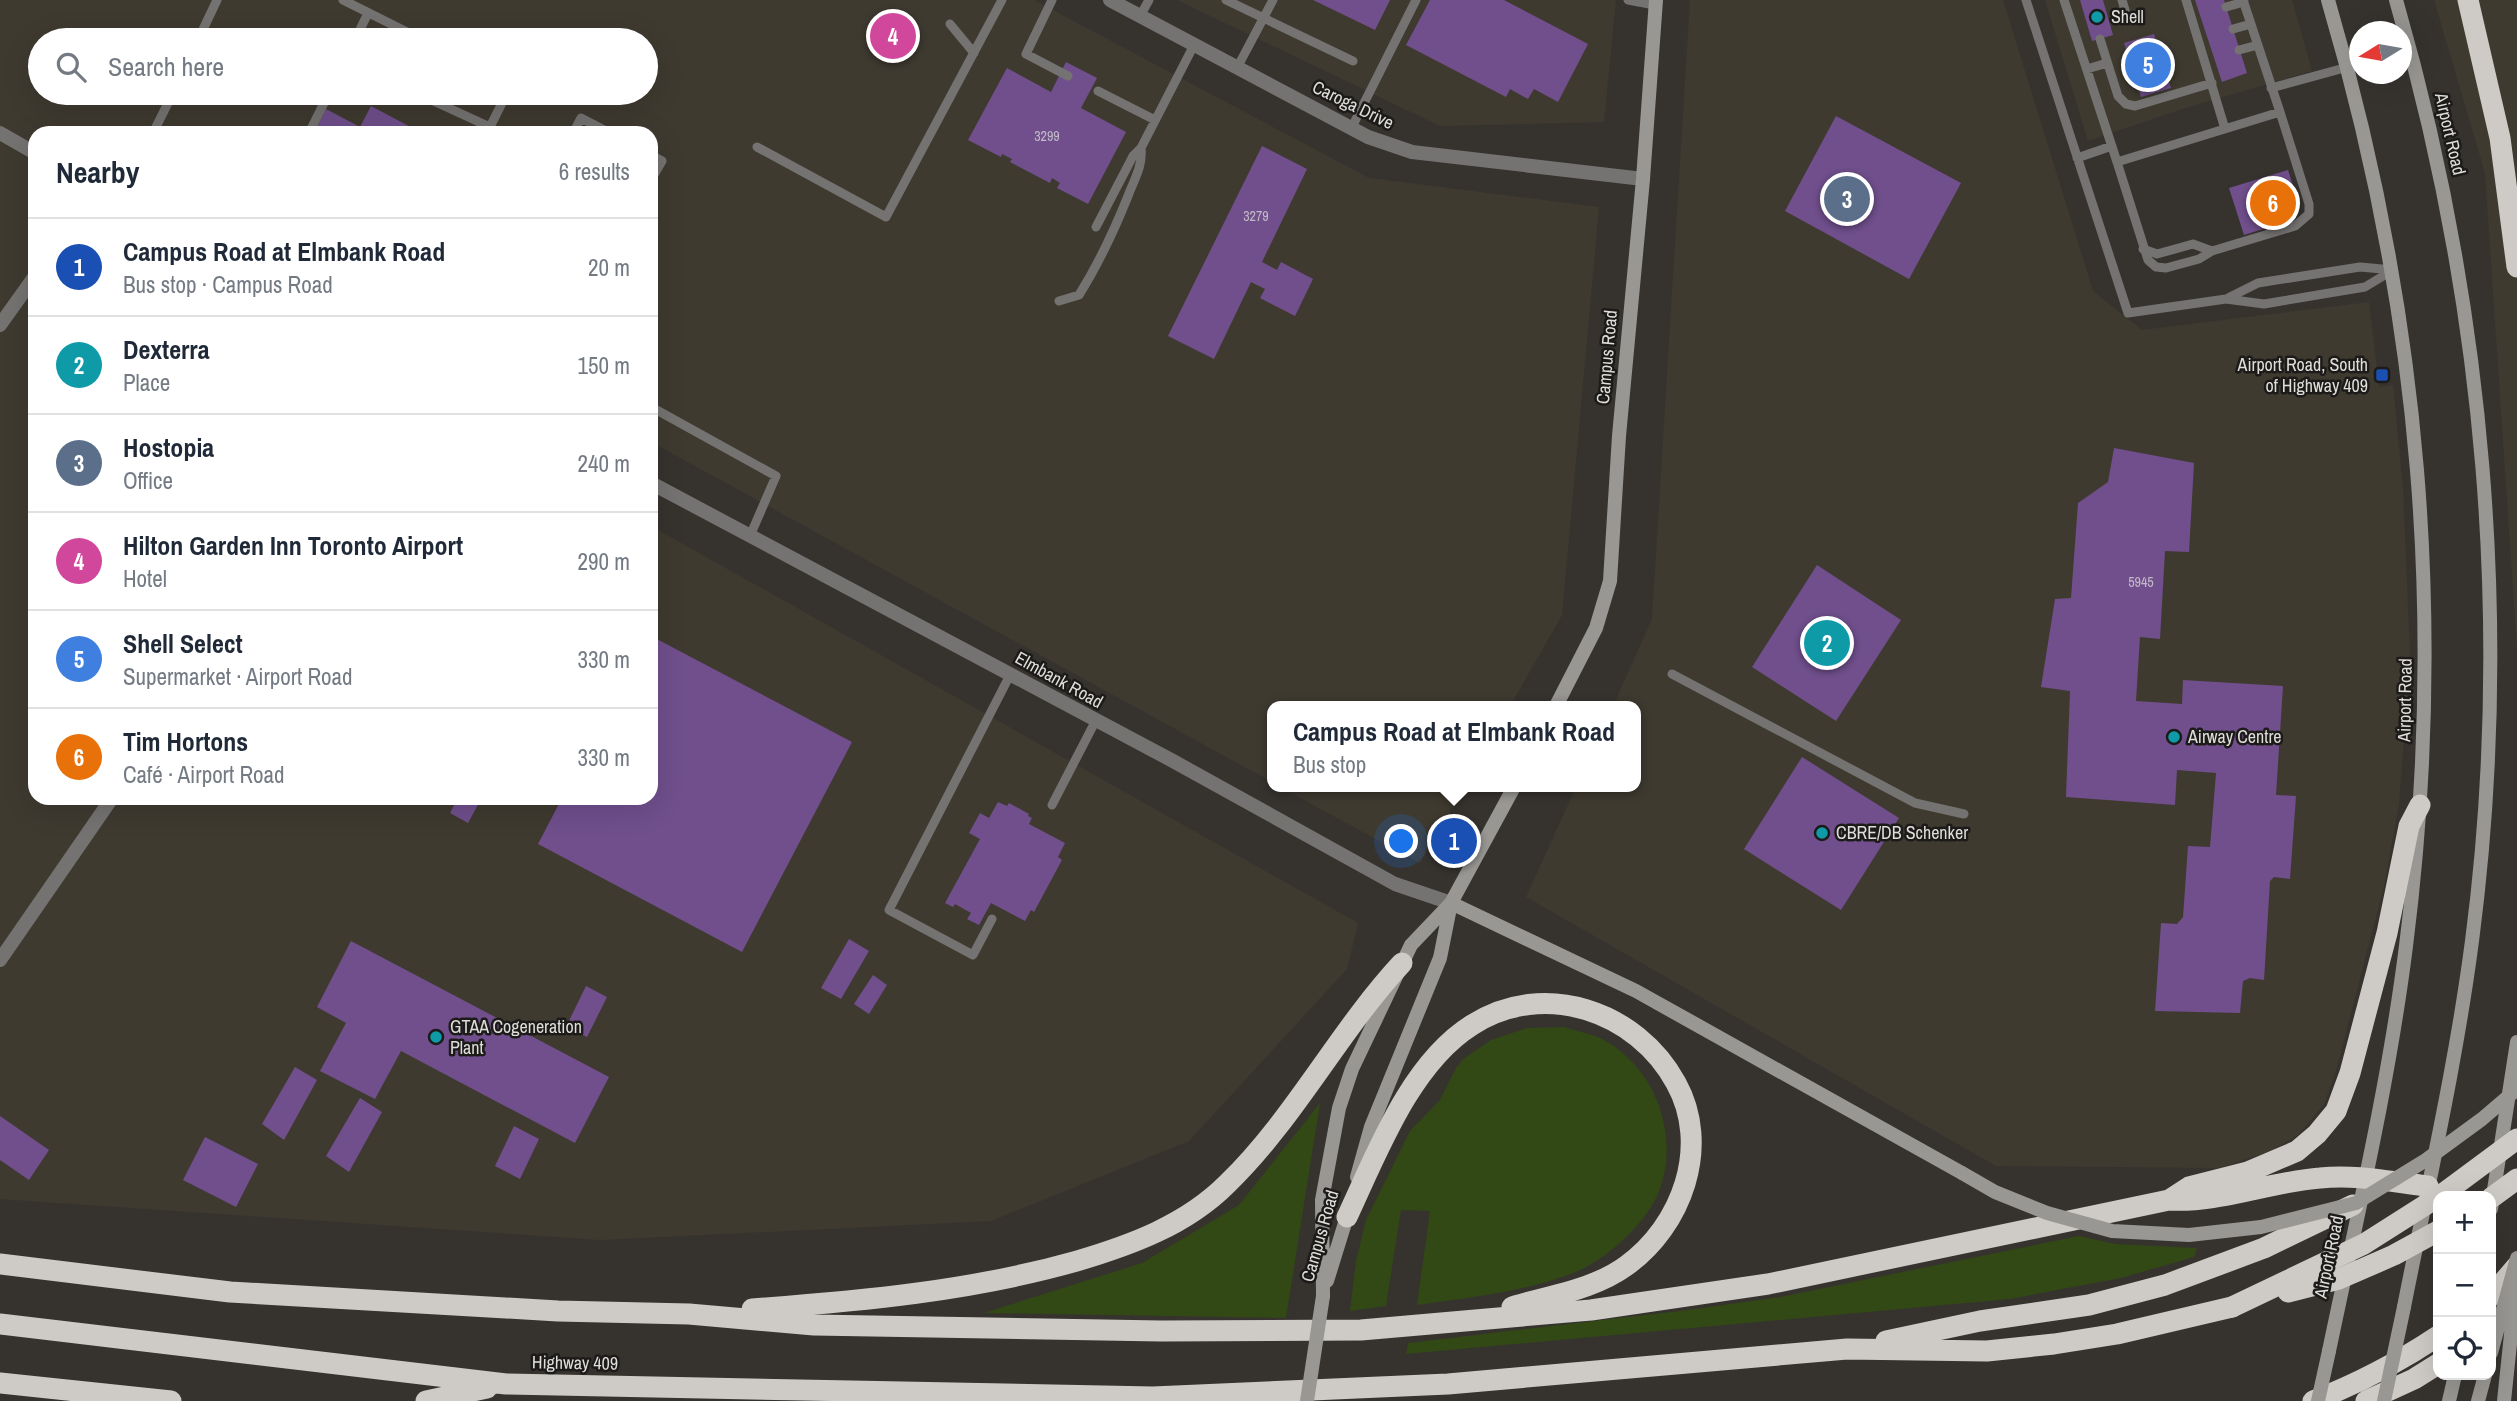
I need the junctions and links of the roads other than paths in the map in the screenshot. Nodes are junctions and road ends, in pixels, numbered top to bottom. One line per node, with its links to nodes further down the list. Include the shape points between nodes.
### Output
1 (217, 0): 25 (lane)
2 (343, 0): 20 (lane)
3 (1002, 0): 33 (lane)
4 (1052, 0): 39 (lane, via 1026,54)
5 (1110, 0): 21 (street, Caroga Drive)
6 (1149, 0): 21 (lane)
7 (1226, 0): 22 (lane)
8 (1273, 0): 22 (lane)
9 (1416, 0): 55 (lane)
10 (1628, 0): 18 (lane)
11 (2026, 0): 62 (lane)
12 (2064, 0): 38 (lane)
13 (2186, 0): 40 (lane, via 2203,38)
14 (2328, 0): 36 (street, Airport Road)
15 (2396, 0): 97 (street, Airport Road, via 2433,142 2463,304 2483,466 2490,619 2486,792 2473,938)
16 (2468, 0): 70 (highway, via 2500,138)
17 (2243, 1): 19 (lane); 24 (lane)
18 (1656, 2): 64 (street, Campus Road)
19 (2226, 7)
20 (368, 13): 26 (lane); 27 (lane)
21 (1140, 16): 30 (street, Caroga Drive)
22 (1263, 19): 34 (lane); 37 (lane)
23 (950, 24): 33 (lane)
24 (2250, 24): 28 (lane); 31 (lane)
25 (204, 28)
26 (361, 28)
27 (399, 28)
28 (2233, 29)
29 (2100, 39): 35 (lane)
30 (1194, 45): 37 (street, Caroga Drive); 48 (lane)
31 (2258, 45): 32 (lane); 41 (lane)
32 (2239, 50)
33 (974, 53): 59 (lane, via 886,217)
34 (1353, 61)
35 (2107, 63): 38 (lane); 40 (lane, via 2118,96 2135,106)
36 (2347, 67): 41 (lane); 71 (street, Airport Road)
37 (1237, 68): 55 (street, Caroga Drive)
38 (2087, 69): 58 (lane)
39 (1068, 76)
40 (2212, 83): 56 (lane)
41 (2272, 88): 47 (lane)
42 (1098, 91): 48 (lane)
43 (167, 105): 49 (lane)
44 (324, 105): 50 (lane)
45 (440, 105): 51 (lane)
46 (501, 105): 52 (lane)
47 (2280, 113): 56 (lane); 69 (lane, via 2309,214 2295,226)
48 (1155, 120): 60 (lane)
49 (156, 126)
50 (313, 126)
51 (481, 126)
52 (491, 126)
53 (577, 126): 54 (lane, via 581,118)
54 (596, 126)
55 (1351, 129): 64 (street, Caroga Drive, via 1412,152)
56 (2225, 129): 63 (lane)
57 (0, 133): 61 (street)
58 (2112, 146): 62 (lane); 63 (lane)
59 (757, 148)
60 (1141, 148): 65 (lane); 66 (lane, via 1142,159)
61 (28, 149)
62 (2077, 158): 73 (lane, via 2128,313)
63 (2117, 162): 68 (lane)
64 (1643, 179): 81 (street, Campus Road, via 1610,581 1596,628)
65 (1114, 192): 66 (lane); 67 (lane)
66 (1127, 198): 74 (lane, via 1079,295)
67 (1096, 227)
68 (2143, 248): 69 (lane, via 2157,254 2193,244); 69 (lane, via 2156,267 2166,268)
69 (2212, 251)
70 (2517, 267)
71 (2393, 270): 73 (lane, via 2360,267 2258,283); 73 (lane, via 2365,287 2264,304); 86 (street, Airport Road, via 2423,538 2426,657)
72 (28, 286): 75 (street)
73 (2226, 299)
74 (1059, 301)
75 (0, 325)
76 (658, 411): 78 (lane, via 776,476)
77 (658, 487): 78 (street, Elmbank Road)
78 (751, 536): 80 (street, Elmbank Road)
79 (1672, 674): 87 (lane, via 1914,803)
80 (1010, 675): 82 (street, Elmbank Road); 89 (lane, via 890,910 973,955)
81 (1559, 701)
82 (1095, 722): 85 (lane); 88 (street, Elmbank Road, via 1395,884)
83 (1511, 792): 88 (street, Campus Road)
84 (107, 805): 90 (street)
85 (1052, 805)
86 (2420, 805): 95 (street, Airport Road, via 2399,1002); 103 (highway, via 2409,826 2387,933 2336,1111 2297,1151 2248,1172 2189,1187)
87 (1964, 814)
88 (1451, 904): 91 (street, Campus Road, via 1411,945); 105 (street, bridge, via 1636,990 1995,1192 2047,1213 2112,1231 2189,1235 2262,1227); 106 (street, Campus Road, via 1440,958 1371,1127)
89 (992, 919)
90 (0, 960)
91 (1402, 963): 113 (street, Campus Road, via 1352,1069 1339,1108 1322,1200); 115 (highway, via 1377,990 1291,1110 1227,1185 1203,1205 1144,1239 1039,1272 976,1285 889,1298)
92 (2517, 1042): 99 (street, bridge)
93 (2517, 1089): 105 (street, bridge, via 2426,1160)
94 (2517, 1139): 98 (highway, bridge)
95 (2365, 1178): 100 (highway); 103 (highway, via 2321,1178 2192,1202); 134 (street, Airport Road, bridge)
96 (2517, 1179): 101 (highway, bridge)
97 (2435, 1191)
98 (2438, 1191)
99 (2494, 1191)
100 (2433, 1193)
101 (2496, 1194)
102 (2433, 1195): 114 (highway, bridge, via 2411,1216 2354,1249)
103 (2169, 1200): 117 (highway, via 1768,1284 1591,1310)
104 (2433, 1200): 136 (street, Airport Road, bridge)
105 (2356, 1203): 122 (highway, bridge, via 2264,1248 2165,1285 2089,1305 1980,1321)
106 (1347, 1217): 113 (street, Campus Road); 117 (highway, via 1410,1089 1473,1024 1508,1009 1553,1003 1601,1014 1638,1036 1677,1084 1689,1121 1689,1167 1669,1220 1645,1250 1616,1273 1578,1289)
107 (2433, 1234): 114 (highway, bridge, via 2339,1279)
108 (2517, 1258): 120 (street, bridge)
109 (0, 1264): 115 (highway, via 230,1292)
110 (2517, 1266): 112 (highway)
111 (2517, 1277): 139 (street, bridge)
112 (2496, 1290)
113 (1323, 1296): 132 (street, bridge)
114 (2232, 1307): 122 (highway, via 2054,1344 1987,1351)
115 (689, 1314): 117 (highway, via 814,1325 1161,1331 1361,1330)
116 (2517, 1316): 119 (highway)
117 (1471, 1320)
118 (0, 1324): 127 (highway, Highway 409)
119 (2496, 1329)
120 (2496, 1335)
121 (2433, 1339): 133 (highway, via 2403,1359)
122 (1847, 1349): 128 (highway, via 1448,1384)
123 (2433, 1367): 135 (highway)
124 (2454, 1380): 137 (street)
125 (2484, 1380): 138 (street)
126 (4, 1384): 129 (highway)
127 (506, 1384): 128 (highway, Highway 409); 130 (highway)
128 (1153, 1397): 131 (highway)
129 (171, 1401)
130 (426, 1401)
131 (1184, 1401)
132 (1307, 1401)
133 (2313, 1401)
134 (2318, 1401)
135 (2366, 1401)
136 (2384, 1401)
137 (2449, 1401)
138 (2478, 1401)
139 (2504, 1401)

